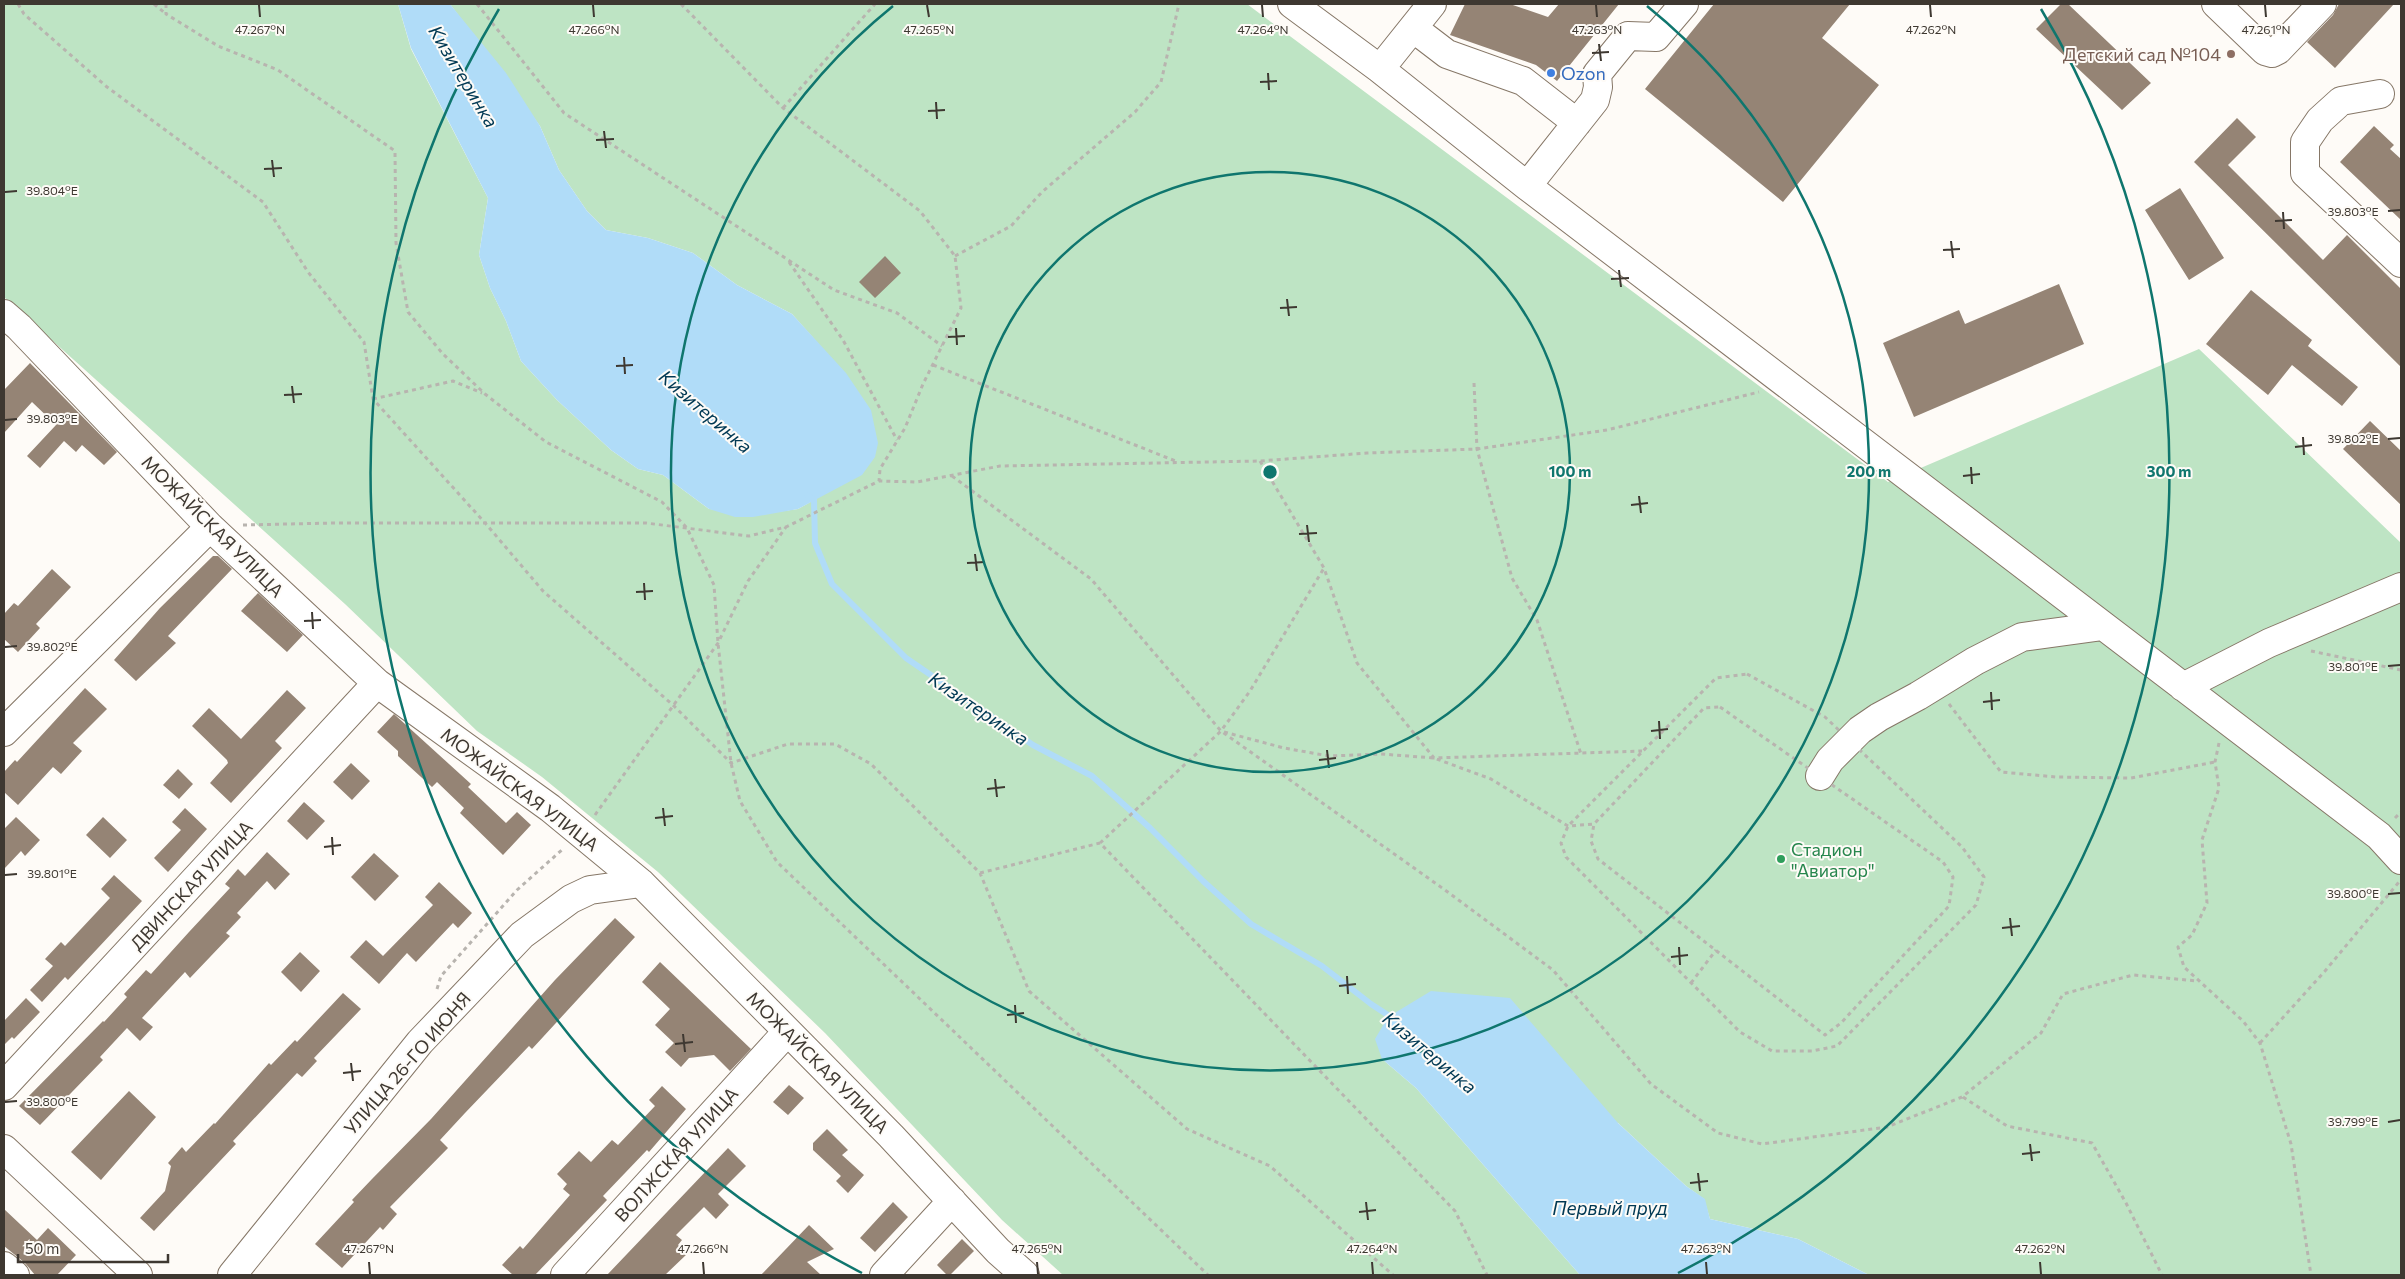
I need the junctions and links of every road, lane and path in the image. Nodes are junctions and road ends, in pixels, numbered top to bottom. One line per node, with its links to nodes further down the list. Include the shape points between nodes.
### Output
1 (18, 4): 29 (path, via 24,14 107,87 263,202 308,272 364,342)
2 (154, 4): 13 (path)
3 (166, 4): 13 (path)
4 (477, 4): 21 (path, via 564,113)
5 (680, 4): 17 (path)
6 (875, 4): 17 (path)
7 (1180, 4): 20 (path, via 1160,82 1148,97 1042,192 1011,226)
8 (1292, 4): 15 (street)
9 (1432, 4): 14 (street)
10 (1684, 4): 18 (street, via 1656,37 1633,35 1624,38 1597,74 1595,100)
11 (2216, 4): 12 (street, via 2265,51 2272,53)
12 (2322, 4)
13 (166, 14): 28 (path, via 218,46 278,70 395,152 396,243 408,312 443,354)
14 (1413, 28): 15 (street); 18 (street, via 1447,54 1523,81)
15 (1380, 69): 19 (street)
16 (2380, 94): 22 (street, via 2341,101 2320,120 2305,142 2305,173)
17 (783, 108): 20 (path, via 920,211)
18 (1577, 123): 19 (street)
19 (1527, 186): 27 (street)
20 (955, 256): 24 (path, via 961,308)
21 (787, 260): 24 (path, via 834,290 897,314); 30 (path, via 843,340)
22 (2401, 262)
23 (9, 328): 37 (street, МОЖАЙСКАЯ УЛИЦА)
24 (942, 346): 25 (path)
25 (933, 365): 30 (path); 33 (path)
26 (1474, 383): 31 (path)
27 (1787, 384): 31 (path, via 1607,430); 42 (street)
28 (485, 394): 29 (path, via 453,380); 39 (path, via 546,442 662,502)
29 (372, 399): 36 (path)
30 (897, 441): 35 (path, via 880,469)
31 (1477, 449): 32 (path, via 1367,452); 55 (path, via 1512,578 1537,620)
32 (1260, 461): 33 (path); 40 (path)
33 (1181, 463): 34 (path, via 1000,466)
34 (951, 475): 35 (path, via 917,482); 51 (path, via 1091,579)
35 (879, 481): 38 (path)
36 (486, 524): 37 (path, via 333,522); 39 (path, via 646,523); 49 (path, via 543,591)
37 (210, 527): 46 (street, МОЖАЙСКАЯ УЛИЦА); 52 (street)
38 (786, 527): 39 (path, via 749,536); 43 (path, via 748,581)
39 (687, 528): 43 (path, via 714,585)
40 (1324, 568): 51 (path, via 1250,691); 56 (path, via 1357,663)
41 (2401, 586): 48 (street, via 2269,643)
42 (2103, 626): 47 (street, via 2022,637); 48 (street)
43 (718, 643): 49 (path); 58 (path)
44 (2307, 651): 45 (path)
45 (2401, 670)
46 (377, 683): 62 (street, МОЖАЙСКАЯ УЛИЦА); 74 (street, ДВИНСКАЯ УЛИЦА)
47 (1939, 683): 53 (street, via 1879,717); 57 (path, via 1951,709 2001,772 2131,778)
48 (2183, 686): 50 (street)
49 (674, 706): 58 (path); 62 (path)
50 (2229, 722): 57 (path, via 2220,740); 64 (street, via 2379,836)
51 (1221, 731): 56 (path, via 1329,756 1381,754); 63 (path); 75 (path, via 1553,970 1651,1084 1718,1133 1762,1144 1887,1127)
52 (4, 732)
53 (1849, 742): 54 (path, via 1825,717 1747,674 1716,678); 59 (street, via 1830,760); 70 (path, via 1962,847 1984,876 1976,905 1837,1046 1812,1051 1772,1051 1740,1032)
54 (1642, 751): 55 (path); 61 (path)
55 (1581, 754): 56 (path)
56 (1434, 758): 61 (path, via 1491,780)
57 (2215, 762): 69 (path, via 2219,788 2202,840 2207,903 2192,935 2178,947 2184,967)
58 (731, 763): 65 (path, via 788,744 835,744 871,764); 85 (path, via 740,801 777,862)
59 (1820, 776): 60 (path, via 1720,707 1704,708); 68 (path, via 1944,862 1953,877 1949,906 1841,1023 1825,1035)
60 (1594, 824): 61 (path); 68 (path, via 1591,841 1598,860)
61 (1568, 826): 70 (path, via 1561,843 1566,857)
62 (582, 833): 67 (street, МОЖАЙСКАЯ УЛИЦА); 71 (path, via 517,890 441,976)
63 (1100, 843): 65 (path); 87 (path, via 1455,1211)
64 (2401, 860)
65 (980, 873): 86 (path, via 1029,990 1187,1129 1270,1166)
66 (2401, 879): 73 (path)
67 (641, 883): 72 (street, МОЖАЙСКАЯ УЛИЦА); 81 (street, УЛИЦА 26-ГО ИЮНЯ, via 590,890 571,899 522,935 420,1042)
68 (1716, 950): 70 (path)
69 (2198, 981): 73 (path, via 2243,1021); 75 (path, via 2133,974 2063,994 2041,1033)
70 (1691, 983)
71 (435, 995)
72 (787, 1032): 77 (street, МОЖАЙСКАЯ УЛИЦА); 82 (street, ВОЛЖСКАЯ УЛИЦА)
73 (2260, 1043): 89 (path, via 2291,1144)
74 (4, 1086)
75 (1962, 1097): 88 (path, via 2007,1126 2092,1143)
76 (4, 1149): 80 (street)
77 (952, 1201): 83 (street); 84 (street, МОЖАЙСКАЯ УЛИЦА, via 998,1251)
78 (4, 1266): 79 (street)
79 (15, 1275)
80 (138, 1275)
81 (232, 1275)
82 (565, 1275)
83 (884, 1275)
84 (1026, 1275)
85 (1208, 1275)
86 (1393, 1275)
87 (1487, 1275)
88 (2162, 1275)
89 (2311, 1275)

